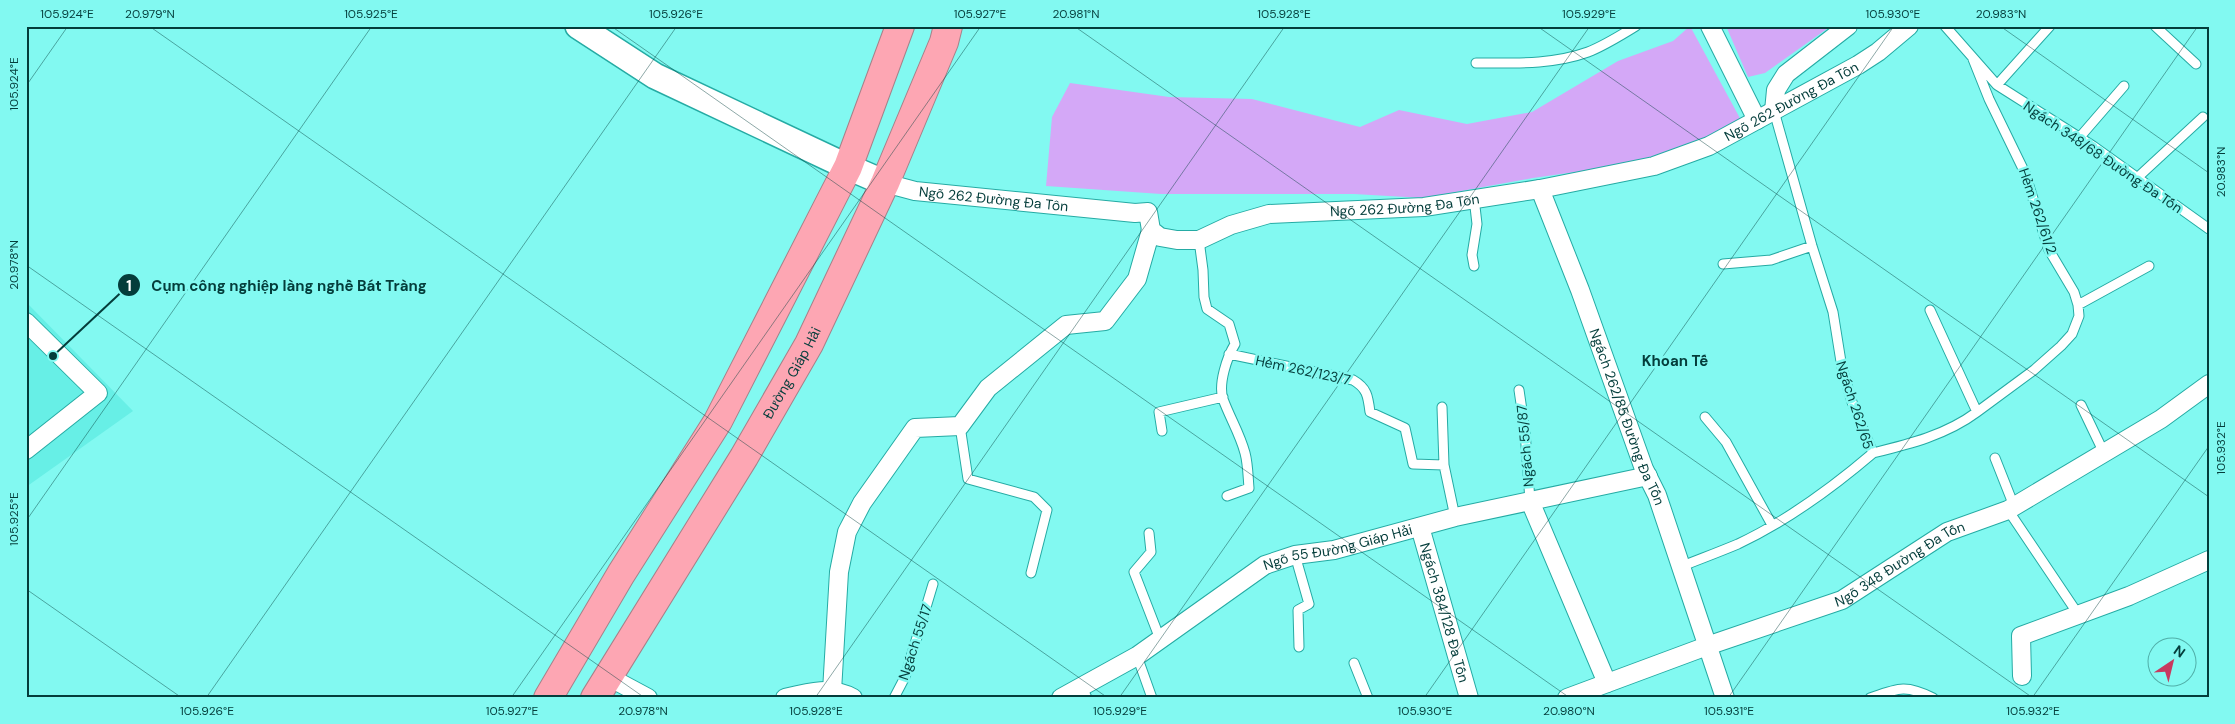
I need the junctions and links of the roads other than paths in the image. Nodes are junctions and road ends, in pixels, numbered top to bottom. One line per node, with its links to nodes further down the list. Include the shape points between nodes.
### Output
1 (578, 26): 20 (street, via 655,76)
2 (900, 26): 20 (highway)
3 (948, 26): 22 (highway, Đường Giáp Hải)
4 (1636, 26): 12 (lane, via 1589,52 1558,60)
5 (1710, 26): 18 (street)
6 (1848, 26): 16 (street, via 1786,74 1776,90)
7 (1909, 26): 16 (street, Ngõ 262 Đường Đa Tôn, via 1878,52)
8 (1944, 26): 11 (lane)
9 (2050, 26): 14 (lane)
10 (2155, 26): 13 (lane)
11 (1973, 60): 14 (lane, Ngách 348/68 Đường Đa Tốn); 32 (lane, Hẻm 262/61/2, via 2025,173 2049,250)
12 (1476, 63)
13 (2196, 64)
14 (1997, 85): 19 (lane, Ngách 348/68 Đường Đa Tốn)
15 (2124, 86): 19 (lane)
16 (1774, 110): 18 (street, Ngõ 262 Đường Đa Tôn); 28 (lane, Ngách 262/65)
17 (2203, 116): 21 (lane)
18 (1757, 120): 23 (street, Ngõ 262 Đường Đa Tôn, via 1709,146 1654,166)
19 (2079, 138): 21 (lane, Ngách 348/68 Đường Đa Tốn)
20 (848, 167): 22 (street); 62 (highway, via 718,421)
21 (2137, 178): 25 (lane, Ngách 348/68 Đường Đa Tốn)
22 (885, 183): 26 (street, Ngõ 262 Đường Đa Tôn, via 915,191 1148,212); 64 (highway, Đường Giáp Hải, via 809,344 744,457)
23 (1540, 189): 24 (street, Ngõ 262 Đường Đa Tôn); 50 (street, Ngách 262/85 Đường Đa Tốn)
24 (1474, 198): 27 (street, Ngõ 262 Đường Đa Tôn, via 1424,207 1269,214 1232,225); 30 (lane)
25 (2207, 226)
26 (1151, 230): 27 (street, Ngõ 262 Đường Đa Tôn, via 1160,237); 43 (street, via 1137,279 1105,321 1066,325 988,388)
27 (1199, 240): 35 (lane, via 1207,309 1229,324 1235,344)
28 (1812, 246): 29 (lane, via 1771,260); 46 (lane, Ngách 262/65, via 1833,312 1842,368 1852,402)
29 (1722, 264)
30 (1474, 266)
31 (2149, 266): 32 (lane)
32 (2078, 304): 41 (lane, via 2072,334 2061,346)
33 (1930, 310): 41 (lane)
34 (26, 322): 45 (street, via 98,393)
35 (1229, 354): 38 (lane); 49 (lane, Hẻm 262/123/7, via 1352,380 1368,394 1370,412 1406,428 1413,464)
36 (2209, 384): 47 (street, Ngõ 348 Đường Đa Tốn, via 2161,419)
37 (1519, 390): 52 (lane, Ngách 55/87)
38 (1222, 398): 44 (lane, via 1158,412); 51 (lane, via 1246,455 1249,488)
39 (2081, 405): 47 (lane)
40 (1442, 408): 49 (lane)
41 (1977, 412): 46 (lane, via 1950,430)
42 (1704, 417): 55 (lane, via 1726,442)
43 (960, 426): 61 (lane, via 968,479 1034,497 1047,510); 74 (street, via 915,428 862,503 847,532 839,572)
44 (1162, 431)
45 (26, 450)
46 (1873, 453): 55 (lane, Ngách 262/65, via 1836,484)
47 (2104, 453): 53 (street, Ngõ 348 Đường Đa Tốn)
48 (1995, 458): 53 (lane)
49 (1444, 465): 54 (lane)
50 (1648, 476): 52 (street, Ngõ 55 Đường Giáp Hải); 60 (street, Ngách 262/85 Đường Đa Tốn)
51 (1227, 496)
52 (1530, 501): 54 (street, Ngõ 55 Đường Giáp Hải); 72 (street)
53 (2011, 508): 65 (lane); 67 (street, Ngõ 348 Đường Đa Tốn, via 1947,532 1842,600)
54 (1456, 517): 56 (street, Ngõ 55 Đường Giáp Hải)
55 (1772, 525): 60 (lane, Ngách 262/65, via 1739,543)
56 (1420, 527): 58 (street, Ngõ 55 Đường Giáp Hải, via 1334,550); 84 (street, Ngách 384/128 Đa Tốn)
57 (1149, 533): 66 (lane, via 1151,552 1134,572)
58 (1295, 555): 66 (street, Ngõ 55 Đường Giáp Hải, via 1265,566); 68 (lane, via 1309,604 1298,610)
59 (2209, 560): 65 (street, via 2129,596)
60 (1680, 567): 67 (street, Ngách 262/85 Đường Đa Tốn)
61 (1031, 573)
62 (621, 574): 64 (highway); 76 (highway)
63 (933, 584): 80 (lane, Ngách 55/17, via 906,677)
64 (657, 595): 73 (highway, Đường Giáp Hải)
65 (2078, 614): 71 (street, via 2021,636)
66 (1160, 639): 69 (street, Ngõ 55 Đường Giáp Hải)
67 (1707, 646): 72 (street, Ngõ 348 Đường Đa Tốn); 86 (street, Ngách 262/85 Đường Đa Tốn)
68 (1299, 647)
69 (1137, 656): 75 (street, Ngõ 55 Đường Giáp Hải); 82 (lane)
70 (1354, 663): 83 (lane)
71 (2022, 676)
72 (1607, 683): 85 (street, Ngõ 348 Đường Đa Tốn)
73 (601, 687): 77 (street)
74 (832, 692): 78 (street, via 817,690); 79 (street, via 845,693)
75 (1085, 692): 81 (street, Ngõ 55 Đường Giáp Hải)
76 (548, 698)
77 (648, 698)
78 (785, 698)
79 (853, 698)
80 (894, 698)
81 (1061, 698)
82 (1152, 698)
83 (1368, 698)
84 (1469, 698)
85 (1567, 698)
86 (1725, 698)
87 (1870, 698): 88 (lane, via 1901,688 1911,688)
88 (1933, 698)

